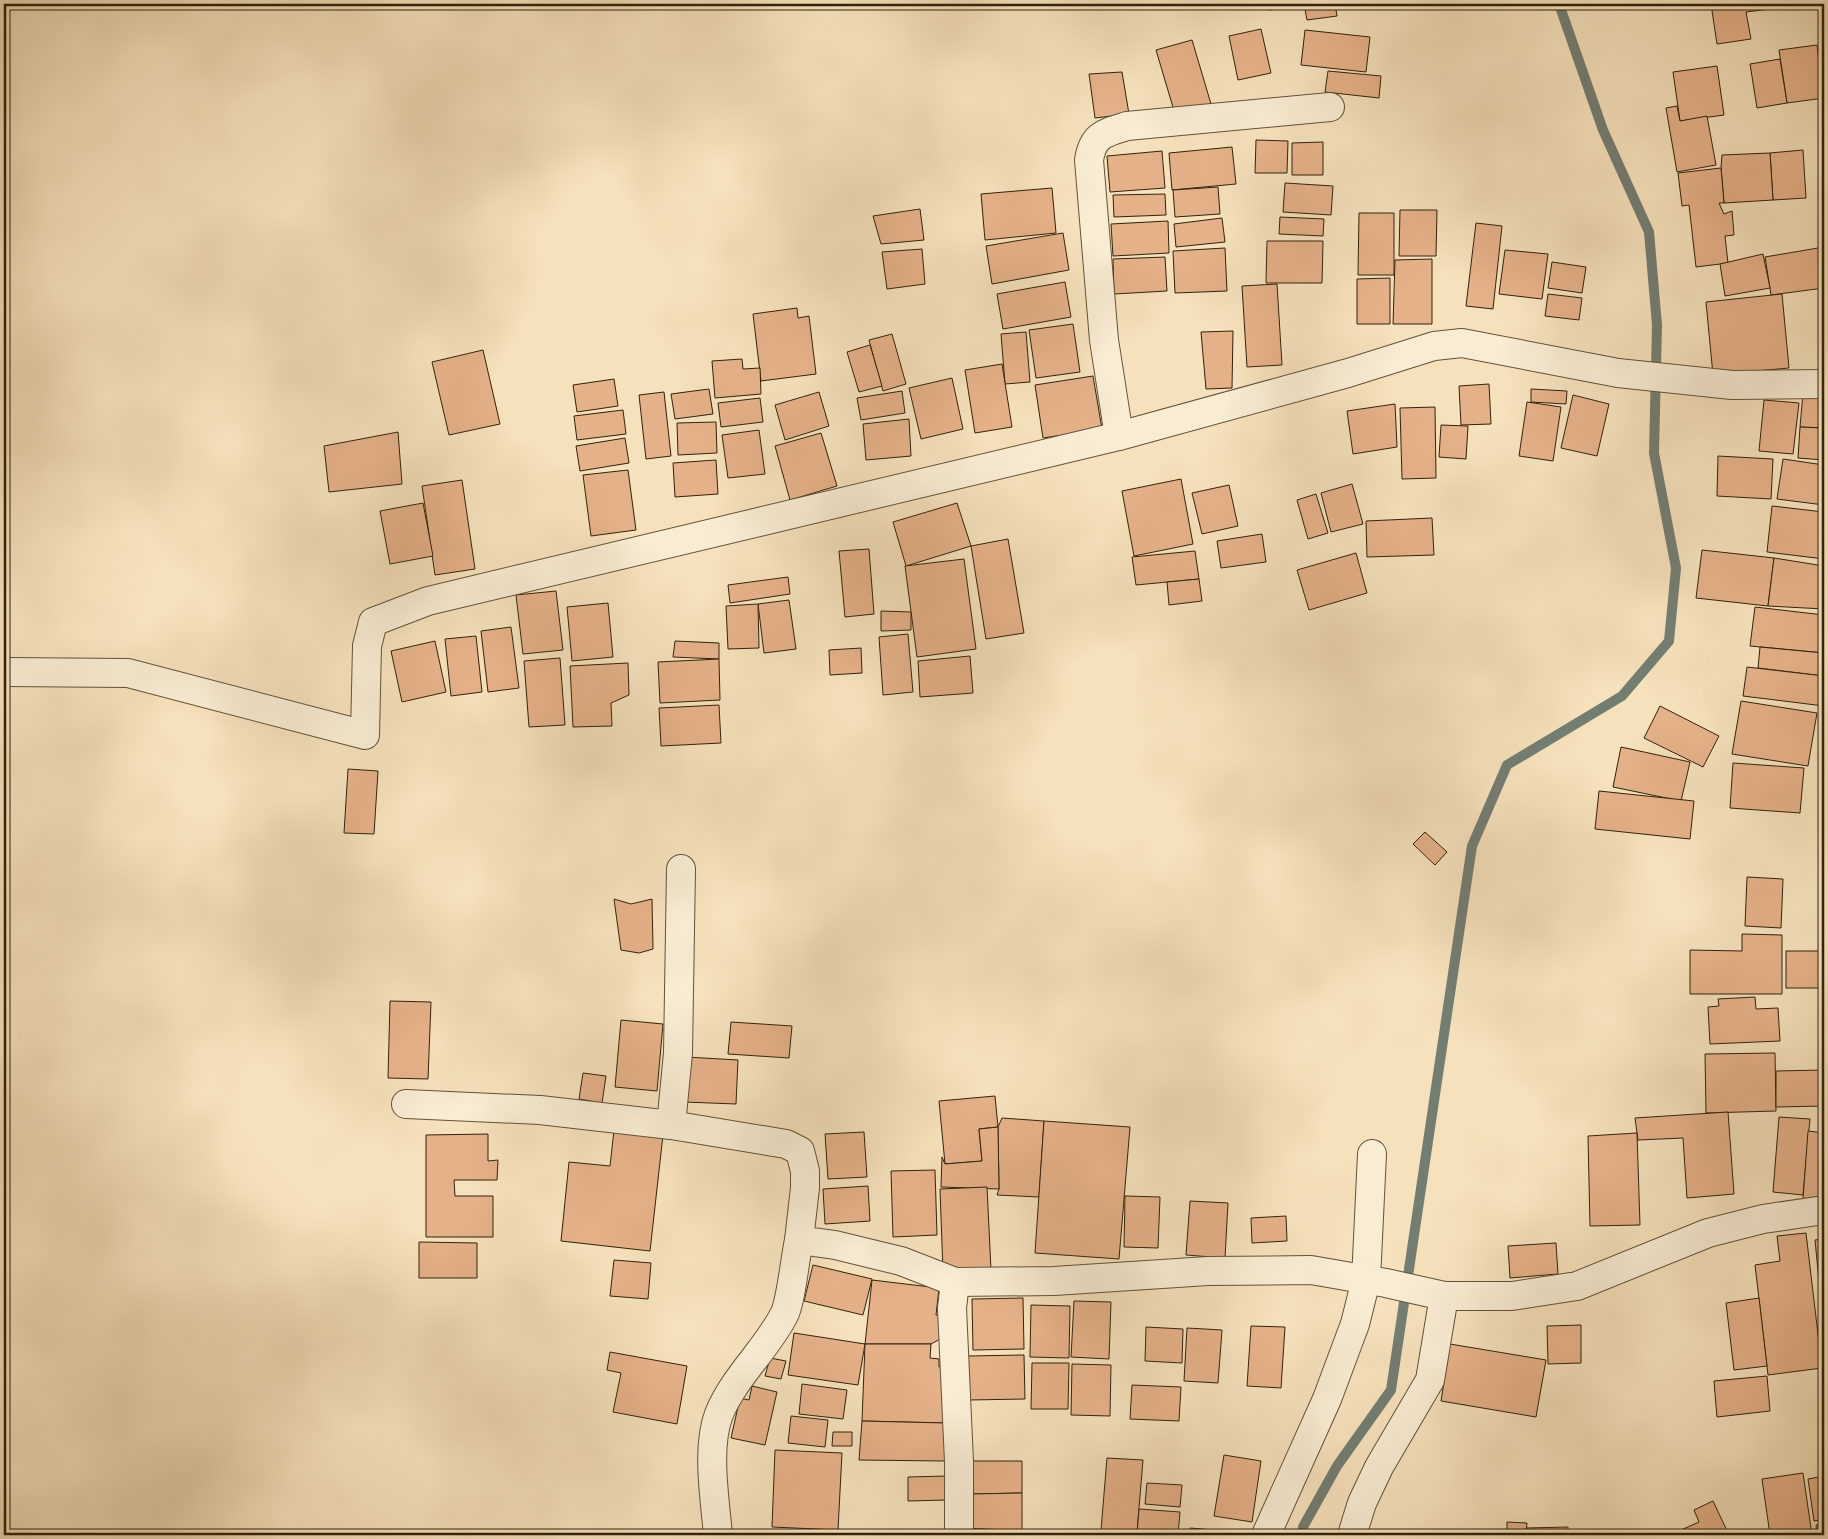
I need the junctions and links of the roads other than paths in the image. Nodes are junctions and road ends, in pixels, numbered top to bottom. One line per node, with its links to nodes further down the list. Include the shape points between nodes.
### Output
1 (1330, 107): 3 (street, via 1127,126 1096,139 1089,160 1104,340)
2 (1824, 384): 3 (street, via 1732,385 1618,373 1462,344 1434,346)
3 (1119, 436): 4 (street, via 504,582 428,601 373,622 367,646 365,735 128,673)
4 (4, 672)
5 (681, 869): 7 (street, via 678,1052)
6 (406, 1104): 7 (street, via 540,1110)
7 (671, 1125): 10 (street, via 786,1144 800,1151 805,1188)
8 (1372, 1154): 11 (street)
9 (1824, 1210): 13 (street, via 1762,1219 1708,1233 1576,1286 1512,1296)
10 (799, 1240): 12 (street, via 901,1261); 14 (street, via 785,1314 719,1414 713,1465)
11 (1376, 1281): 12 (street, via 1311,1270); 13 (street); 16 (street)
12 (955, 1282): 15 (street, via 952,1308 959,1462)
13 (1444, 1296): 17 (street, via 1430,1380 1379,1467 1362,1503)
14 (718, 1535)
15 (958, 1535)
16 (1266, 1535)
17 (1352, 1535)

